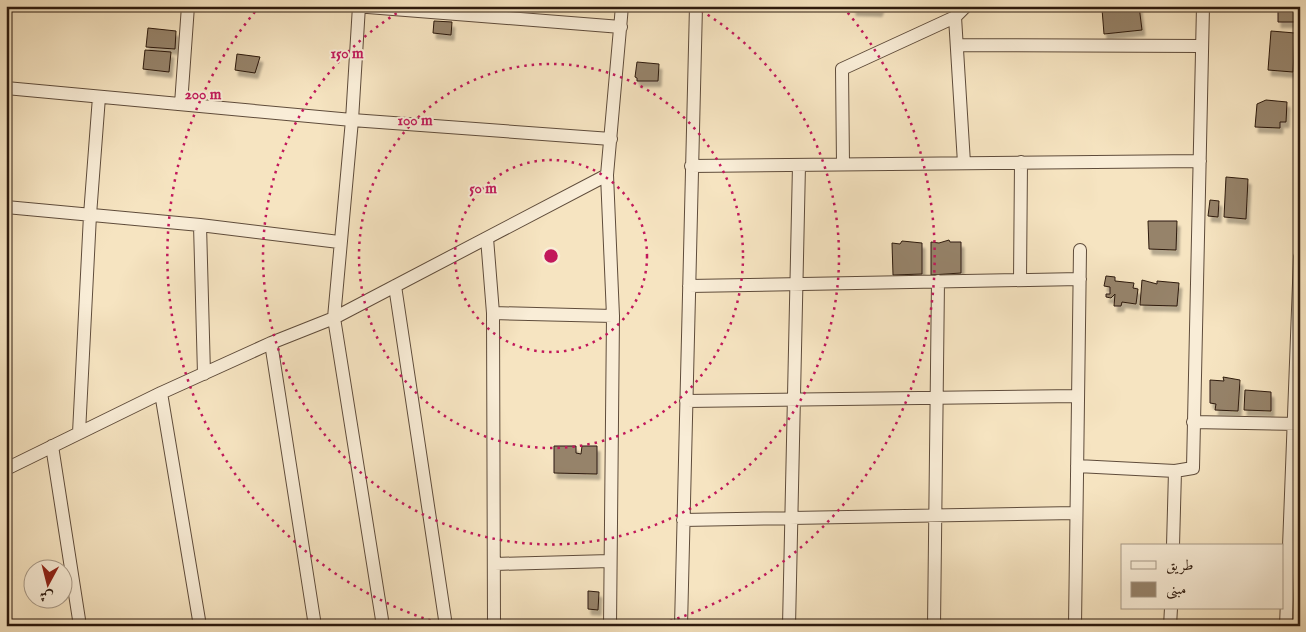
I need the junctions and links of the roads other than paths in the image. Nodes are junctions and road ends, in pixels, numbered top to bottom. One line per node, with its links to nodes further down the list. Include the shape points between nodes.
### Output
1 (188, 6): 14 (street)
2 (355, 6): 3 (street)
3 (359, 6): 9 (street); 15 (street)
4 (622, 6): 9 (street)
5 (696, 6): 22 (street)
6 (966, 6): 8 (street)
7 (1203, 6): 11 (street)
8 (955, 18): 10 (street); 20 (street, via 842,69)
9 (621, 27): 16 (street)
10 (957, 45): 11 (street); 19 (street)
11 (1202, 46): 17 (street)
12 (6, 88): 13 (street)
13 (99, 97): 14 (street); 25 (street)
14 (181, 104): 15 (street)
15 (352, 120): 16 (street); 28 (street)
16 (611, 139): 23 (street)
17 (1200, 161): 18 (street); 47 (street)
18 (1021, 162): 19 (street); 32 (street)
19 (964, 163): 20 (street)
20 (843, 164): 21 (street)
21 (799, 165): 22 (street); 34 (street)
22 (691, 166): 36 (street)
23 (607, 175): 27 (street); 38 (street)
24 (6, 207): 25 (street)
25 (90, 214): 26 (street); 49 (street)
26 (200, 225): 28 (street); 41 (street)
27 (488, 238): 35 (street); 37 (street)
28 (340, 242): 39 (street)
29 (1080, 250): 31 (street)
30 (1300, 257): 48 (street)
31 (1080, 279): 32 (street); 43 (street)
32 (1020, 280): 33 (street)
33 (938, 281): 34 (street); 44 (street)
34 (796, 284): 36 (street); 45 (street)
35 (396, 286): 39 (street); 66 (street)
36 (689, 286): 46 (street)
37 (493, 313): 38 (street); 60 (street)
38 (612, 316): 59 (street)
39 (334, 318): 40 (street); 65 (street)
40 (271, 343): 41 (street); 64 (street)
41 (204, 374): 42 (street)
42 (162, 393): 49 (street); 63 (street)
43 (1078, 396): 44 (street); 51 (street)
44 (936, 398): 45 (street); 55 (street)
45 (794, 399): 46 (street); 56 (street)
46 (686, 400): 57 (street)
47 (1193, 422): 48 (street); 53 (street, via 1193,468)
48 (1296, 424): 74 (street)
49 (79, 433): 50 (street)
50 (52, 446): 52 (street); 62 (street)
51 (1077, 466): 53 (street); 54 (street)
52 (6, 469)
53 (1175, 472): 58 (street)
54 (1076, 513): 55 (street); 72 (street)
55 (935, 515): 56 (street); 71 (street)
56 (792, 518): 57 (street); 70 (street)
57 (683, 520): 69 (street)
58 (1173, 544)
59 (610, 561): 60 (street); 68 (street)
60 (495, 564): 67 (street)
61 (1171, 610): 73 (street)
62 (80, 626)
63 (200, 626)
64 (315, 626)
65 (384, 626)
66 (446, 626)
67 (494, 626)
68 (610, 626)
69 (681, 626)
70 (789, 626)
71 (934, 626)
72 (1075, 626)
73 (1170, 626)
74 (1286, 626)

